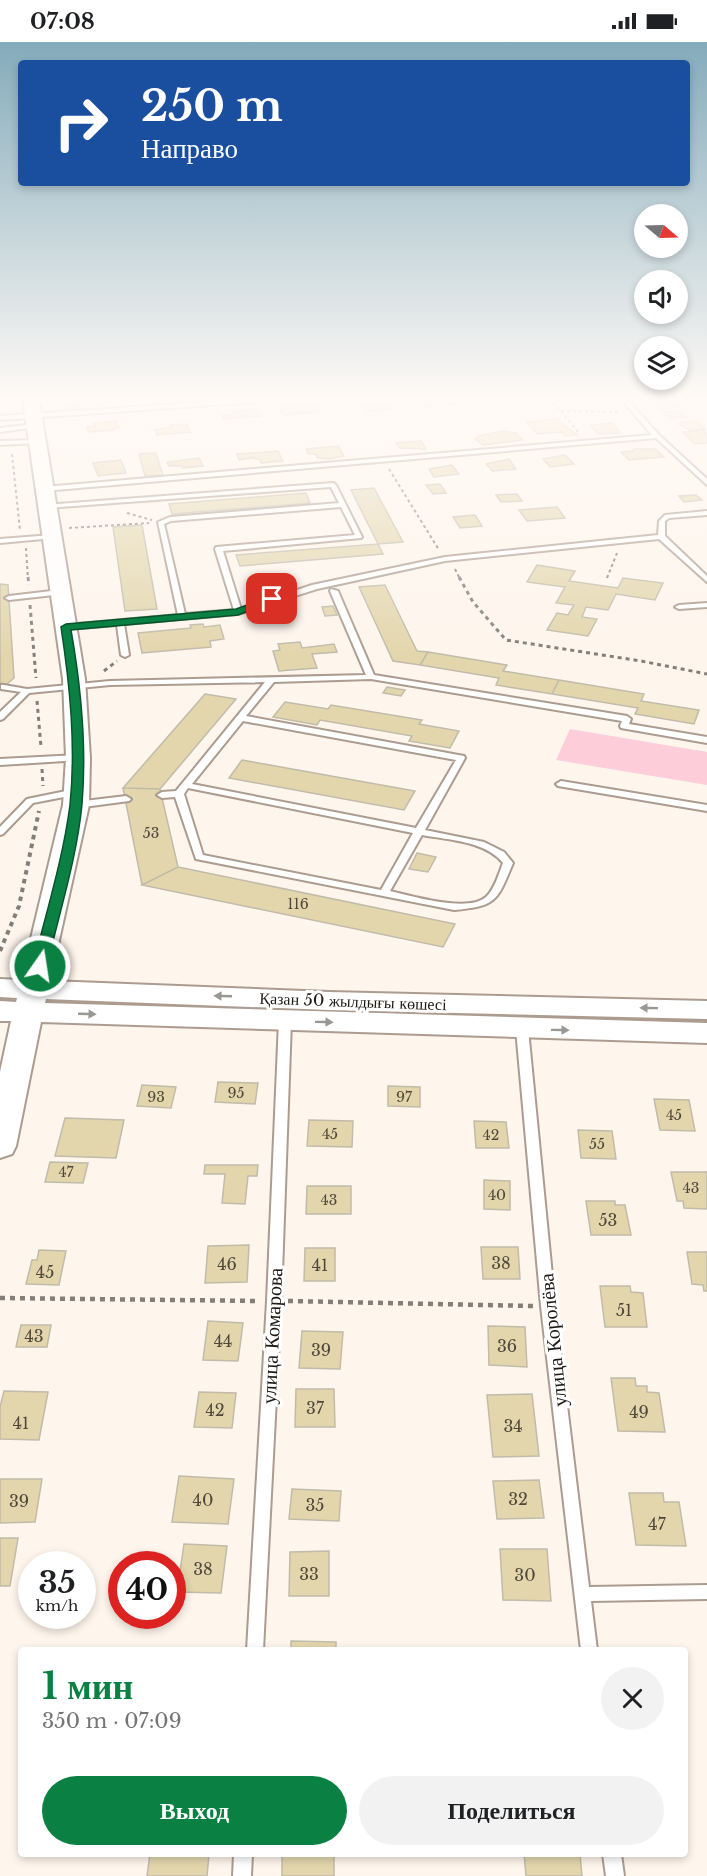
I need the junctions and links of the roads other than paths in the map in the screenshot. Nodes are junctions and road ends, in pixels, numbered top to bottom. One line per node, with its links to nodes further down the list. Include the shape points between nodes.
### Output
1 (44, 486): 5 (street)
2 (159, 486): 5 (lane)
3 (326, 486): 5 (lane, via 97,504)
4 (333, 486): 6 (lane)
5 (46, 498): 8 (street)
6 (343, 505): 17 (lane, via 359,537 219,549); 18 (lane, via 170,519 160,523)
7 (707, 513): 9 (lane, via 667,516 662,521)
8 (51, 533): 10 (lane); 13 (street)
9 (661, 537): 11 (lane); 17 (lane, via 445,559 315,587)
10 (0, 541)
11 (707, 580)
12 (334, 591): 22 (lane)
13 (60, 592): 14 (lane); 20 (street)
14 (9, 598)
15 (707, 605): 16 (lane)
16 (679, 607)
17 (238, 612): 18 (lane)
18 (182, 617): 19 (lane)
19 (120, 622): 20 (lane); 21 (lane)
20 (66, 627): 24 (street)
21 (125, 655)
22 (371, 677): 23 (lane); 29 (lane, via 627,719 624,726)
23 (272, 679): 24 (lane); 28 (lane)
24 (75, 686): 26 (lane); 30 (street)
25 (4, 687): 26 (lane)
26 (27, 691): 27 (lane)
27 (0, 717)
28 (242, 717): 33 (lane); 39 (lane, via 461,758)
29 (707, 740)
30 (78, 758): 31 (lane); 36 (street)
31 (0, 762)
32 (561, 784): 38 (lane)
33 (186, 785): 34 (lane); 39 (lane)
34 (179, 794): 35 (lane); 41 (lane, via 200,857)
35 (162, 795)
36 (76, 798): 37 (lane); 40 (lane, via 30,801); 43 (street, via 67,852)
37 (126, 799)
38 (707, 808)
39 (420, 830): 41 (lane); 41 (lane, via 481,844 501,854 508,863 491,900 454,908)
40 (0, 832)
41 (384, 893)
42 (0, 988): 43 (street, Қазан 50 жылдығы көшесі)
43 (21, 1004): 44 (street, Қазан 50 жылдығы көшесі, one-way to 43, via 329,1001); 45 (street, Қазан 50 жылдығы көшесі, one-way to 45); 48 (street)
44 (707, 1010)
45 (285, 1021): 46 (street, Қазан 50 жылдығы көшесі, one-way to 46); 51 (lane, улица Комарова)
46 (522, 1029): 47 (street, Қазан 50 жылдығы көшесі, one-way to 47); 50 (lane, улица Королёва, via 548,1306)
47 (707, 1034)
48 (0, 1146)
49 (707, 1592): 50 (lane)
50 (582, 1594): 52 (lane, улица Королёва)
51 (255, 1647)
52 (589, 1647)
53 (243, 1857): 55 (lane)
54 (612, 1857): 56 (lane)
55 (242, 1876)
56 (615, 1876)

